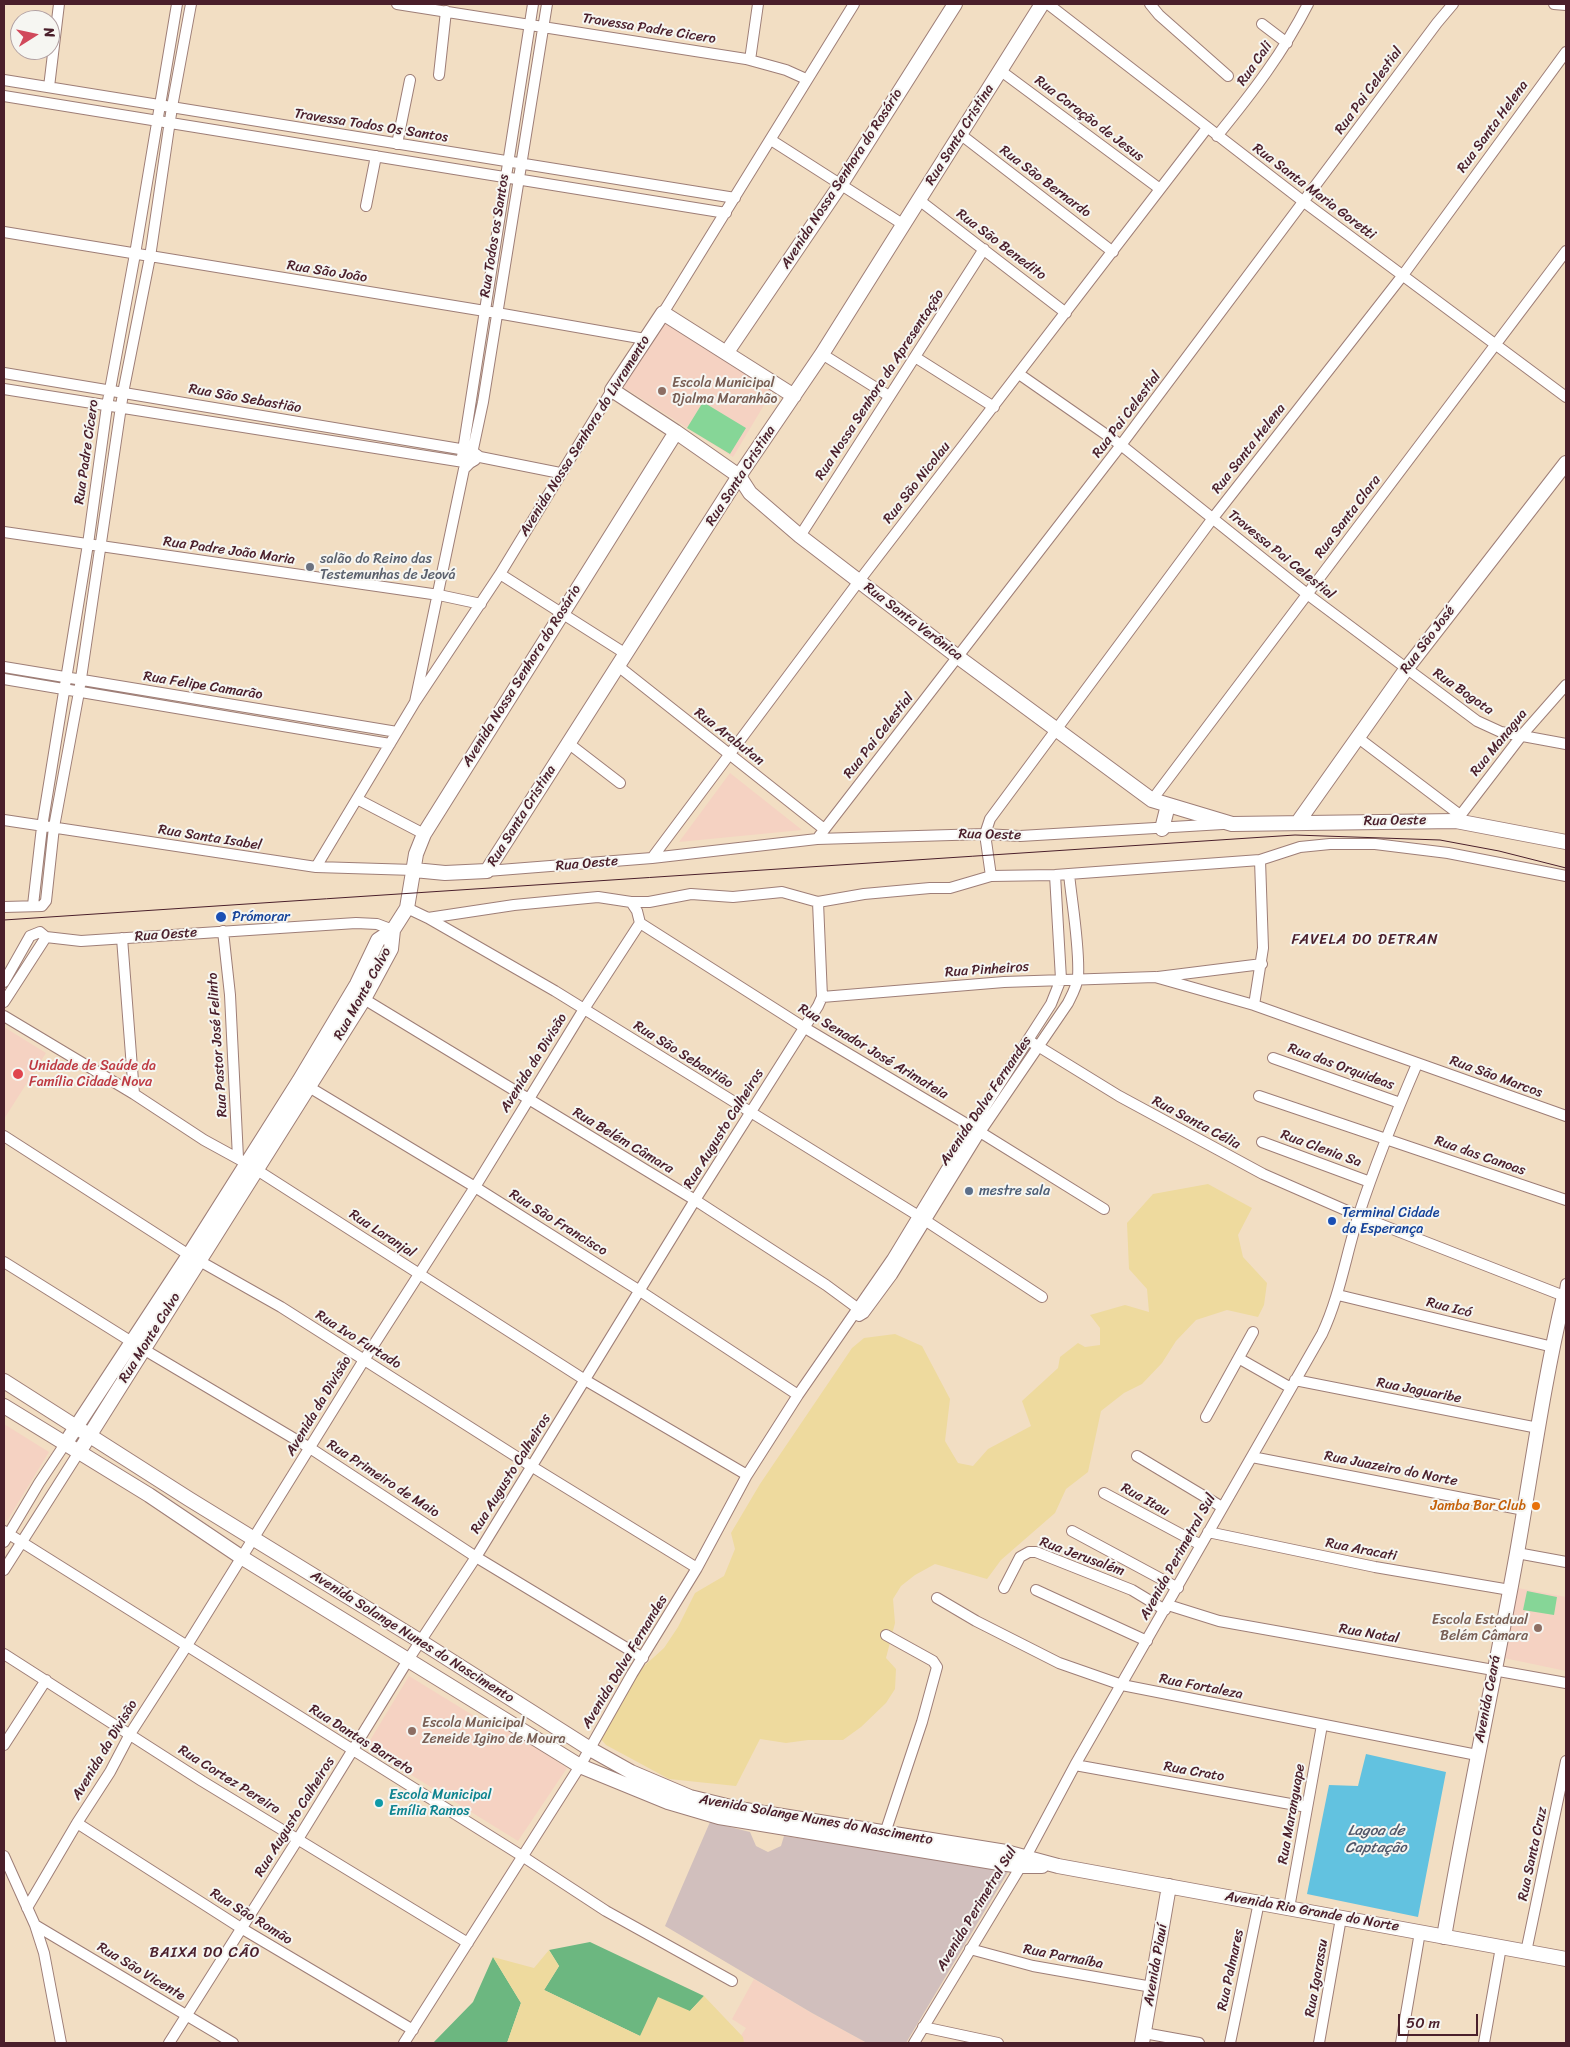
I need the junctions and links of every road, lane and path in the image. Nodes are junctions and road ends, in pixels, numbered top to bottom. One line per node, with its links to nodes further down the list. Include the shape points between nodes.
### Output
1 (59, 4): 30 (street)
2 (177, 4): 32 (street, Rua Padre Cícero)
3 (191, 4): 33 (street, Rua Padre Cícero)
4 (397, 4): 17 (street, Travessa Padre Cicero)
5 (533, 4): 18 (street, Rua Todos os Santos)
6 (547, 4): 20 (street, Rua Todos os Santos)
7 (758, 4): 23 (street)
8 (854, 4): 27 (street, Avenida Nossa Senhora do Livramento)
9 (955, 4): 48 (main road, Avenida Nossa Senhora do Rosário)
10 (1042, 4): 24 (main road, Rua Santa Cristina)
11 (1048, 4): 36 (street, Rua Santa Maria Goretti)
12 (1150, 4): 26 (street)
13 (1308, 4): 21 (street, Rua Cali)
14 (1453, 4): 52 (street, Rua Pai Celestial)
15 (1554, 4): 16 (street)
16 (1566, 4)
17 (446, 12): 18 (street, Travessa Padre Cicero); 25 (street)
18 (530, 24): 20 (street, Travessa Padre Cicero); 44 (street, Rua Todos os Santos)
19 (1262, 24): 21 (street)
20 (544, 26): 23 (street, Travessa Padre Cicero); 45 (street, Rua Todos os Santos)
21 (1287, 43): 39 (street, Rua Cali)
22 (1566, 52): 62 (street, Rua Santa Helena)
23 (750, 60): 27 (street, Travessa Padre Cicero)
24 (1001, 71): 37 (main road, Rua Santa Cristina); 49 (street, Rua Coração de Jesus)
25 (439, 75)
26 (1228, 76)
27 (806, 79): 40 (street, Avenida Nossa Senhora do Livramento)
28 (4, 80): 30 (street, Travessa Todos Os Santos)
29 (410, 80): 41 (street, Travessa Todos Os Santos)
30 (49, 87): 32 (street, Travessa Todos Os Santos)
31 (4, 96): 34 (street, Travessa Todos Os Santos)
32 (159, 105): 33 (street, Travessa Todos Os Santos); 34 (street, Rua Padre Cícero)
33 (172, 107): 35 (street, Rua Padre Cícero); 38 (street, Travessa Todos Os Santos)
34 (156, 121): 35 (street, Travessa Todos Os Santos); 60 (street, Rua Padre Cícero)
35 (170, 123): 42 (street, Travessa Todos Os Santos); 61 (street, Rua Padre Cícero)
36 (1207, 128): 39 (street, Rua Santa Maria Goretti); 49 (street, Rua São Nicolau)
37 (960, 134): 51 (main road, Rua Santa Cristina); 59 (street, Rua São Bernardo)
38 (350, 136): 41 (street, Travessa Todos Os Santos); 42 (street)
39 (1217, 136): 52 (street, Rua Santa Maria Goretti)
40 (771, 140): 48 (street); 50 (street, Avenida Nossa Senhora do Livramento)
41 (397, 144): 44 (street, Travessa Todos Os Santos)
42 (348, 152): 43 (street, Travessa Todos Os Santos)
43 (376, 156): 46 (street, Travessa Todos Os Santos); 53 (street)
44 (508, 162): 45 (street, Travessa Todos Os Santos); 46 (street, Rua Todos os Santos)
45 (521, 164): 47 (street, Rua Todos os Santos); 50 (street, Travessa Todos Os Santos)
46 (504, 177): 47 (street, Travessa Todos Os Santos); 63 (street, Rua Todos os Santos)
47 (518, 179): 54 (street, Travessa Todos Os Santos); 64 (street, Rua Todos os Santos)
48 (841, 184): 55 (street); 69 (main road, Avenida Nossa Senhora do Rosário)
49 (1160, 189): 59 (street, Rua São Nicolau)
50 (735, 198): 54 (street, Avenida Nossa Senhora do Livramento)
51 (919, 200): 55 (main road, Rua Santa Cristina); 57 (street, Rua São Benedito)
52 (1304, 202): 62 (street, Rua Santa Maria Goretti); 87 (street, Rua Pai Celestial)
53 (366, 206)
54 (726, 213): 65 (street, Avenida Nossa Senhora do Livramento)
55 (904, 225): 70 (main road, Rua Santa Cristina)
56 (4, 232): 60 (street, Rua São João)
57 (984, 249): 66 (street, Rua São Benedito); 71 (street, Rua Nossa Senhora da Apresentação)
58 (1566, 251): 68 (street, Rua Santa Clara)
59 (1113, 252): 66 (street, Rua São Nicolau)
60 (136, 254): 61 (street, Rua São João); 76 (street, Rua Padre Cícero)
61 (150, 257): 63 (street, Rua São João); 77 (street, Rua Padre Cícero)
62 (1403, 275): 68 (street, Rua Santa Maria Goretti); 93 (street, Rua Santa Helena)
63 (484, 311): 64 (street, Rua São João); 88 (street, Rua Todos os Santos)
64 (496, 312): 67 (street, Rua São João); 88 (street, Rua Todos os Santos)
65 (663, 313): 67 (main road, Avenida Nossa Senhora do Livramento); 69 (main road)
66 (1066, 313): 73 (street, Rua São Nicolau)
67 (645, 339): 75 (main road, Avenida Nossa Senhora do Livramento)
68 (1496, 344): 80 (street, Rua Santa Maria Goretti); 100 (street, Rua Santa Clara)
69 (727, 352): 78 (main road)
70 (822, 354): 78 (main road, Rua Santa Cristina); 79 (street)
71 (915, 357): 79 (street, Rua Nossa Senhora da Apresentação); 82 (street)
72 (4, 373): 76 (street, Rua São Sebastião)
73 (1019, 374): 82 (street, Rua São Nicolau); 87 (street, Travessa Pai Celestial)
74 (4, 389): 81 (street, Rua São Sebastião)
75 (612, 390): 85 (main road, Rua Santa Verônica); 91 (street, Avenida Nossa Senhora do Livramento)
76 (110, 391): 77 (street, Rua São Sebastião); 81 (street, Rua Padre Cícero)
77 (123, 393): 83 (street, Rua Padre Cícero); 84 (street, Rua São Sebastião)
78 (794, 396): 92 (main road, Rua Santa Cristina)
79 (889, 396): 95 (street, Rua Nossa Senhora da Apresentação)
80 (1566, 397)
81 (107, 406): 83 (street, Rua São Sebastião); 96 (street, Rua Padre Cícero)
82 (994, 407): 99 (street, Rua São Nicolau)
83 (121, 408): 86 (street, Rua São Sebastião); 97 (street, Rua Padre Cícero)
84 (280, 419): 86 (street); 88 (street, Rua São Sebastião)
85 (676, 432): 92 (main road, Rua Santa Verônica); 103 (main road, Avenida Nossa Senhora do Rosário)
86 (279, 433): 90 (street, Rua São Sebastião)
87 (1121, 446): 93 (street, Travessa Pai Celestial); 105 (street, Rua Pai Celestial)
88 (472, 453): 90 (street, Rua Todos os Santos); 90 (street); 91 (street, Rua São Sebastião)
89 (1566, 463): 108 (main road, Rua São José)
90 (465, 464): 101 (street, Rua Todos os Santos)
91 (560, 473): 98 (street, Avenida Nossa Senhora do Livramento)
92 (739, 476): 95 (main road, Rua Santa Verônica, via 750,493); 104 (main road, Rua Santa Cristina)
93 (1213, 518): 100 (street, Travessa Pai Celestial); 116 (street, Rua Santa Helena)
94 (4, 532): 96 (street, Rua Padre João Maria)
95 (800, 536): 99 (main road, Rua Santa Verônica)
96 (88, 544): 97 (street, Rua Padre João Maria); 109 (street, Rua Padre Cícero)
97 (100, 546): 101 (street, Rua Padre João Maria); 111 (street, Rua Padre Cícero)
98 (500, 574): 102 (street, Avenida Nossa Senhora do Livramento); 103 (street)
99 (859, 581): 105 (main road, Rua Santa Verônica); 123 (street, Rua São Nicolau)
100 (1307, 594): 108 (street, Travessa Pai Celestial); 126 (street, Rua Santa Clara)
101 (439, 595): 102 (street, Rua Padre João Maria); 115 (street, Rua Todos os Santos)
102 (480, 604): 115 (street, Avenida Nossa Senhora do Livramento)
103 (562, 612): 104 (street); 136 (main road, Avenida Nossa Senhora do Rosário)
104 (626, 654): 106 (main road, Rua Santa Cristina)
105 (958, 657): 116 (main road, Rua Santa Verônica); 134 (street, Rua Pai Celestial)
106 (618, 666): 120 (main road, Rua Santa Cristina); 123 (street, Rua Arabutan)
107 (4, 667): 109 (street, Rua Felipe Camarão)
108 (1406, 668): 118 (street, Rua Bogota, via 1477,721 1501,732); 119 (main road, Rua São José)
109 (66, 677): 111 (street, Rua Felipe Camarão); 113 (street, Rua Padre Cícero)
110 (4, 679): 113 (street, Rua Felipe Camarão)
111 (81, 679): 114 (street, Rua Padre Cícero); 117 (street, Rua Felipe Camarão)
112 (1566, 685): 118 (street, Rua Managua)
113 (64, 689): 114 (street, Rua Felipe Camarão); 132 (street, Rua Padre Cícero)
114 (79, 692): 121 (street, Rua Felipe Camarão); 133 (street, Rua Padre Cícero)
115 (415, 702): 117 (street, Avenida Nossa Senhora do Livramento)
116 (1057, 728): 126 (main road, Rua Santa Verônica); 137 (street, Rua Santa Helena, via 990,819)
117 (397, 732): 121 (street, Avenida Nossa Senhora do Livramento)
118 (1522, 735): 122 (street, Rua Bogota); 128 (street, Rua Managua)
119 (1357, 737): 128 (street); 130 (main road, Rua São José)
120 (568, 743): 124 (street); 144 (main road, Rua Santa Cristina)
121 (390, 744): 125 (street, Avenida Nossa Senhora do Livramento)
122 (1566, 744)
123 (729, 756): 134 (street, Rua Arabutan); 140 (street, Rua São Nicolau)
124 (620, 783)
125 (357, 799): 136 (street); 142 (street, Avenida Nossa Senhora do Livramento)
126 (1152, 800): 127 (main road, Rua Santa Verônica)
127 (1168, 806): 131 (main road, Rua Santa Verônica); 135 (main road)
128 (1458, 818): 130 (main road, Rua Oeste); 139 (main road, Rua Oeste)
129 (4, 820): 132 (street, Rua Santa Isabel)
130 (1298, 822): 131 (main road, Rua Oeste)
131 (1232, 824): 135 (street, Rua Oeste)
132 (42, 827): 133 (street, Rua Santa Isabel); 150 (street, Rua Padre Cícero)
133 (54, 827): 142 (street, Rua Santa Isabel); 150 (street, Rua Padre Cícero, via 46,901 42,906)
134 (824, 829): 138 (street, Rua Pai Celestial)
135 (1162, 829): 137 (street, Rua Oeste, via 1020,836)
136 (424, 834): 143 (main road, Avenida Nossa Senhora do Rosário)
137 (985, 834): 138 (street, Rua Oeste); 147 (street)
138 (817, 839): 140 (street, Rua Oeste)
139 (1566, 842)
140 (652, 858): 144 (street, Rua Oeste)
141 (1260, 860): 145 (street, Rua Oeste); 148 (street, Rua Oeste, via 1300,847 1375,844 1448,853); 160 (street)
142 (316, 867): 143 (street, Rua Santa Isabel)
143 (414, 870): 144 (main road, Rua Oeste, via 445,873); 153 (main road, Avenida Nossa Senhora do Rosário)
144 (487, 871)
145 (1069, 874): 146 (street, Rua Oeste); 162 (street, Avenida Dalva Fernandes)
146 (1054, 875): 147 (street, Rua Oeste); 163 (street, Avenida Dalva Fernandes)
147 (991, 876): 149 (street, Rua Oeste, via 950,888 873,893)
148 (1566, 876)
149 (818, 902): 151 (street, Rua Oeste, via 788,892 774,892 733,897 691,894); 165 (street)
150 (33, 905): 152 (street)
151 (634, 906): 154 (street, Rua Oeste, via 598,897); 155 (street)
152 (4, 907)
153 (407, 908): 154 (street, Rua São Sebastião); 156 (main road, Avenida Nossa Senhora do Rosário)
154 (428, 918): 169 (street, Rua São Sebastião)
155 (640, 923): 169 (street, Avenida da Divisão); 171 (street, Rua Senador José Arimateia)
156 (393, 930): 157 (street, Rua Oeste, via 377,924 356,923); 166 (main road, Rua Monte Calvo, via 391,949); 176 (main road, Rua Monte Calvo, via 378,940)
157 (223, 931): 159 (street, Rua Oeste); 187 (street, Rua Pastor José Felinto)
158 (46, 937): 159 (street, Rua Oeste, via 80,940); 164 (street, Rua Oeste, via 40,932 30,936); 167 (street)
159 (122, 938): 177 (street)
160 (1262, 964): 161 (street, Rua Pinheiros); 168 (street)
161 (1155, 977): 162 (street, Rua Pinheiros); 168 (street, Rua Pinheiros)
162 (1078, 978): 163 (street, Rua Pinheiros); 173 (street, Avenida Dalva Fernandes, via 1068,1003)
163 (1061, 979): 165 (street, Rua Pinheiros); 172 (street, Avenida Dalva Fernandes, via 1052,1004)
164 (4, 982)
165 (822, 997): 171 (street, Rua Augusto Calheiros)
166 (364, 999): 176 (main road, Rua Monte Calvo); 179 (street, Rua Belém Câmara)
167 (4, 1002)
168 (1254, 1005): 175 (street, Rua Pinheiros)
169 (584, 1009): 179 (street, Avenida da Divisão); 181 (street, Rua São Sebastião)
170 (4, 1016): 177 (street, Rua Laranjal)
171 (805, 1028): 181 (street, Rua Augusto Calheiros); 183 (street, Rua Senador José Arimateia)
172 (1028, 1040): 173 (street, Rua Santa Célia); 183 (street, Avenida Dalva Fernandes)
173 (1038, 1047): 183 (street, Avenida Dalva Fernandes); 193 (street, Rua Santa Célia, via 1127,1101 1263,1174)
174 (1273, 1058): 180 (street, Rua das Orquideas)
175 (1418, 1064): 180 (street, Avenida Perimetral Sul); 182 (street, Rua São Marcos)
176 (304, 1084): 187 (main road, Rua Monte Calvo); 189 (street, Rua São Francisco)
177 (134, 1094): 187 (street, Rua Laranjal, via 204,1140)
178 (1259, 1096): 185 (street, Rua das Canoas)
179 (528, 1099): 189 (street, Avenida da Divisão); 190 (street, Rua Belém Câmara)
180 (1400, 1103): 185 (street, Avenida Perimetral Sul)
181 (751, 1113): 190 (street, Rua Augusto Calheiros); 194 (street, Rua São Sebastião)
182 (1566, 1116)
183 (976, 1130): 192 (street, Rua Senador José Arimateia); 194 (street, Avenida Dalva Fernandes)
184 (4, 1136): 195 (street, Rua Ivo Furtado)
185 (1386, 1138): 188 (street, Avenida Perimetral Sul); 191 (street, Rua das Canoas)
186 (1262, 1142): 188 (street, Rua Clenia Sa)
187 (247, 1163): 195 (main road, Rua Monte Calvo); 197 (street, Rua Laranjal)
188 (1370, 1182): 193 (street, Avenida Perimetral Sul)
189 (475, 1186): 197 (street, Avenida da Divisão); 198 (street, Rua São Francisco)
190 (695, 1200): 198 (street, Rua Augusto Calheiros); 202 (street, Rua Belém Câmara)
191 (1566, 1200)
192 (1104, 1210)
193 (1359, 1216): 199 (street, Rua Santa Célia); 200 (street, Avenida Perimetral Sul)
194 (921, 1218): 201 (street, Rua São Sebastião); 202 (street, Avenida Dalva Fernandes)
195 (194, 1257): 204 (main road, Rua Monte Calvo); 206 (street, Rua Ivo Furtado)
196 (4, 1262): 204 (street, Rua Primeiro de Maio)
197 (419, 1274): 206 (street, Avenida da Divisão); 208 (street, Rua Laranjal)
198 (640, 1291): 208 (street, Rua Augusto Calheiros); 211 (street, Rua São Francisco)
199 (1566, 1292): 205 (main road, Avenida Ceará)
200 (1338, 1295): 205 (street, Rua Icó); 210 (street, Avenida Perimetral Sul, via 1322,1334)
201 (1042, 1297)
202 (861, 1310): 211 (street, Avenida Dalva Fernandes)
203 (1253, 1332): 207 (street)
204 (138, 1345): 214 (main road, Rua Monte Calvo); 216 (main road, Rua Monte Calvo); 218 (street, Rua Primeiro de Maio)
205 (1553, 1347): 215 (main road, Avenida Ceará)
206 (364, 1360): 218 (street, Avenida da Divisão); 222 (street, Rua Ivo Furtado)
207 (1240, 1360): 210 (street, Rua Jaguaribe); 213 (street)
208 (585, 1380): 222 (street, Rua Augusto Calheiros); 223 (street, Rua Laranjal)
209 (4, 1381): 214 (main road, Avenida Solange Nunes do Nascimento)
210 (1293, 1384): 215 (street, Rua Jaguaribe); 221 (street, Avenida Perimetral Sul)
211 (798, 1396): 223 (street, Avenida Dalva Fernandes)
212 (4, 1406): 217 (main road, Avenida Solange Nunes do Nascimento)
213 (1206, 1417)
214 (77, 1427): 216 (main road, Avenida Solange Nunes do Nascimento); 217 (main road, Rua Monte Calvo)
215 (1538, 1428): 226 (main road, Avenida Ceará)
216 (90, 1434): 219 (main road, Rua Monte Calvo); 230 (main road, Avenida Solange Nunes do Nascimento)
217 (65, 1444): 219 (main road, Avenida Solange Nunes do Nascimento); 229 (street, Rua Monte Calvo)
218 (310, 1448): 230 (street, Avenida da Divisão); 235 (street, Rua Primeiro de Maio)
219 (78, 1452): 231 (street, Rua Monte Calvo); 234 (main road, Avenida Solange Nunes do Nascimento)
220 (1137, 1456): 225 (street)
221 (1252, 1457): 225 (street, Avenida Perimetral Sul); 226 (street, Rua Juazeiro do Norte)
222 (531, 1466): 235 (street, Rua Augusto Calheiros); 237 (street, Rua Ivo Furtado)
223 (747, 1475): 237 (street, Avenida Dalva Fernandes)
224 (1104, 1493): 232 (street, Rua Itau)
225 (1222, 1507): 228 (street, Avenida Perimetral Sul)
226 (1524, 1510): 233 (main road, Avenida Ceará)
227 (1072, 1531): 240 (street)
228 (1208, 1532): 232 (street, Avenida Perimetral Sul); 242 (street, Rua Aracati, via 1374,1567)
229 (5, 1536): 231 (street, Rua Dantas Barreto)
230 (253, 1538): 234 (street, Avenida da Divisão); 247 (main road, Avenida Solange Nunes do Nascimento)
231 (21, 1542): 238 (street, Rua Monte Calvo); 248 (street, Rua Dantas Barreto)
232 (1201, 1545): 240 (street, Avenida Perimetral Sul)
233 (1517, 1553): 236 (street); 242 (main road, Avenida Ceará)
234 (241, 1557): 248 (street, Avenida da Divisão); 251 (main road, Avenida Solange Nunes do Nascimento)
235 (476, 1557): 247 (street, Rua Augusto Calheiros); 250 (street, Rua Primeiro de Maio)
236 (1566, 1562)
237 (697, 1568): 250 (street, Avenida Dalva Fernandes)
238 (4, 1570)
239 (1004, 1588): 244 (street, Rua Jerusalém, via 1020,1557 1036,1552)
240 (1178, 1588): 244 (street, Avenida Perimetral Sul)
241 (1036, 1590): 246 (street)
242 (1510, 1590): 252 (main road, Avenida Ceará)
243 (937, 1598): 255 (street, Rua Fortaleza, via 1058,1663)
244 (1167, 1607): 246 (street, Avenida Perimetral Sul); 252 (street, Rua Natal, via 1219,1621)
245 (886, 1635): 268 (street, via 933,1660 937,1667)
246 (1146, 1640): 255 (street, Avenida Perimetral Sul)
247 (420, 1641): 251 (street, Rua Augusto Calheiros); 259 (main road, Avenida Solange Nunes do Nascimento)
248 (186, 1647): 257 (street, Avenida da Divisão); 260 (street, Rua Dantas Barreto)
249 (4, 1654): 253 (street, Rua Cortez Pereira)
250 (643, 1658): 259 (street, Avenida Dalva Fernandes)
251 (408, 1660): 260 (street, Rua Augusto Calheiros); 264 (main road, Avenida Solange Nunes do Nascimento)
252 (1494, 1670): 254 (street, Rua Natal); 261 (main road, Avenida Ceará)
253 (46, 1680): 257 (street, Rua Cortez Pereira); 258 (street)
254 (1566, 1683)
255 (1122, 1685): 256 (street, Rua Fortaleza); 263 (street, Avenida Perimetral Sul)
256 (1322, 1725): 261 (street, Rua Fortaleza); 265 (street, Rua Maranguape)
257 (130, 1734): 266 (street, Avenida da Divisão); 267 (street, Rua Cortez Pereira)
258 (4, 1745)
259 (590, 1749): 264 (street, Avenida Dalva Fernandes); 268 (main road, Avenida Solange Nunes do Nascimento, via 631,1772 690,1797)
260 (352, 1750): 267 (street, Rua Augusto Calheiros); 270 (street, Rua Dantas Barreto)
261 (1477, 1754): 280 (main road, Avenida Ceará)
262 (1566, 1761): 284 (street, Rua Santa Cruz)
263 (1075, 1765): 265 (street, Rua Crato); 271 (street, Avenida Perimetral Sul)
264 (580, 1766): 268 (main road, Avenida Solange Nunes do Nascimento, via 668,1802 712,1815); 270 (street, Avenida Dalva Fernandes)
265 (1307, 1808): 275 (street, Rua Maranguape)
266 (77, 1823): 274 (street, Avenida da Divisão); 278 (street, Rua São Romão)
267 (298, 1839): 278 (street, Rua Augusto Calheiros); 281 (street, Rua Cortez Pereira)
268 (883, 1839): 271 (main road, Avenida Solange Nunes do Nascimento)
269 (4, 1856): 274 (street)
270 (522, 1856): 281 (street, Avenida Dalva Fernandes); 286 (street, Rua Dantas Barreto, via 606,1911)
271 (1023, 1861): 272 (main road, Avenida Rio Grande do Norte); 283 (street, Avenida Perimetral Sul)
272 (1170, 1886): 273 (main road, Avenida Rio Grande do Norte); 287 (main road, Avenida Piauí)
273 (1259, 1902): 275 (main road, Avenida Rio Grande do Norte); 299 (street, Rua Palmares)
274 (27, 1908): 277 (street)
275 (1289, 1908): 276 (main road, Avenida Rio Grande do Norte)
276 (1341, 1918): 279 (main road, Avenida Rio Grande do Norte); 300 (street, Rua Igarassu)
277 (35, 1925): 288 (street, Rua São Vicente); 292 (street, via 44,1953)
278 (241, 1928): 288 (street, Rua Augusto Calheiros); 290 (street, Rua São Romão)
279 (1420, 1932): 280 (main road, Avenida Rio Grande do Norte); 301 (street)
280 (1444, 1937): 282 (main road, Avenida Rio Grande do Norte)
281 (468, 1943): 290 (street, Avenida Dalva Fernandes)
282 (1501, 1947): 284 (main road, Avenida Rio Grande do Norte); 302 (street)
283 (970, 1949): 287 (street, Rua Parnaíba, via 1033,1966); 289 (street, Avenida Perimetral Sul)
284 (1526, 1952): 285 (main road, Avenida Rio Grande do Norte)
285 (1566, 1960)
286 (732, 1982)
287 (1152, 1987): 291 (main road, Avenida Piauí)
288 (186, 2014): 293 (street, Rua Augusto Calheiros); 294 (street, Rua São Vicente)
289 (923, 2027): 296 (street, Avenida Perimetral Sul); 297 (street)
290 (413, 2030): 295 (street, Avenida Dalva Fernandes)
291 (1143, 2038): 298 (street)
292 (61, 2043)
293 (169, 2043)
294 (232, 2043)
295 (404, 2043)
296 (914, 2043)
297 (998, 2043)
298 (1199, 2043)
299 (1230, 2043)
300 (1320, 2043)
301 (1401, 2043)
302 (1484, 2043)

